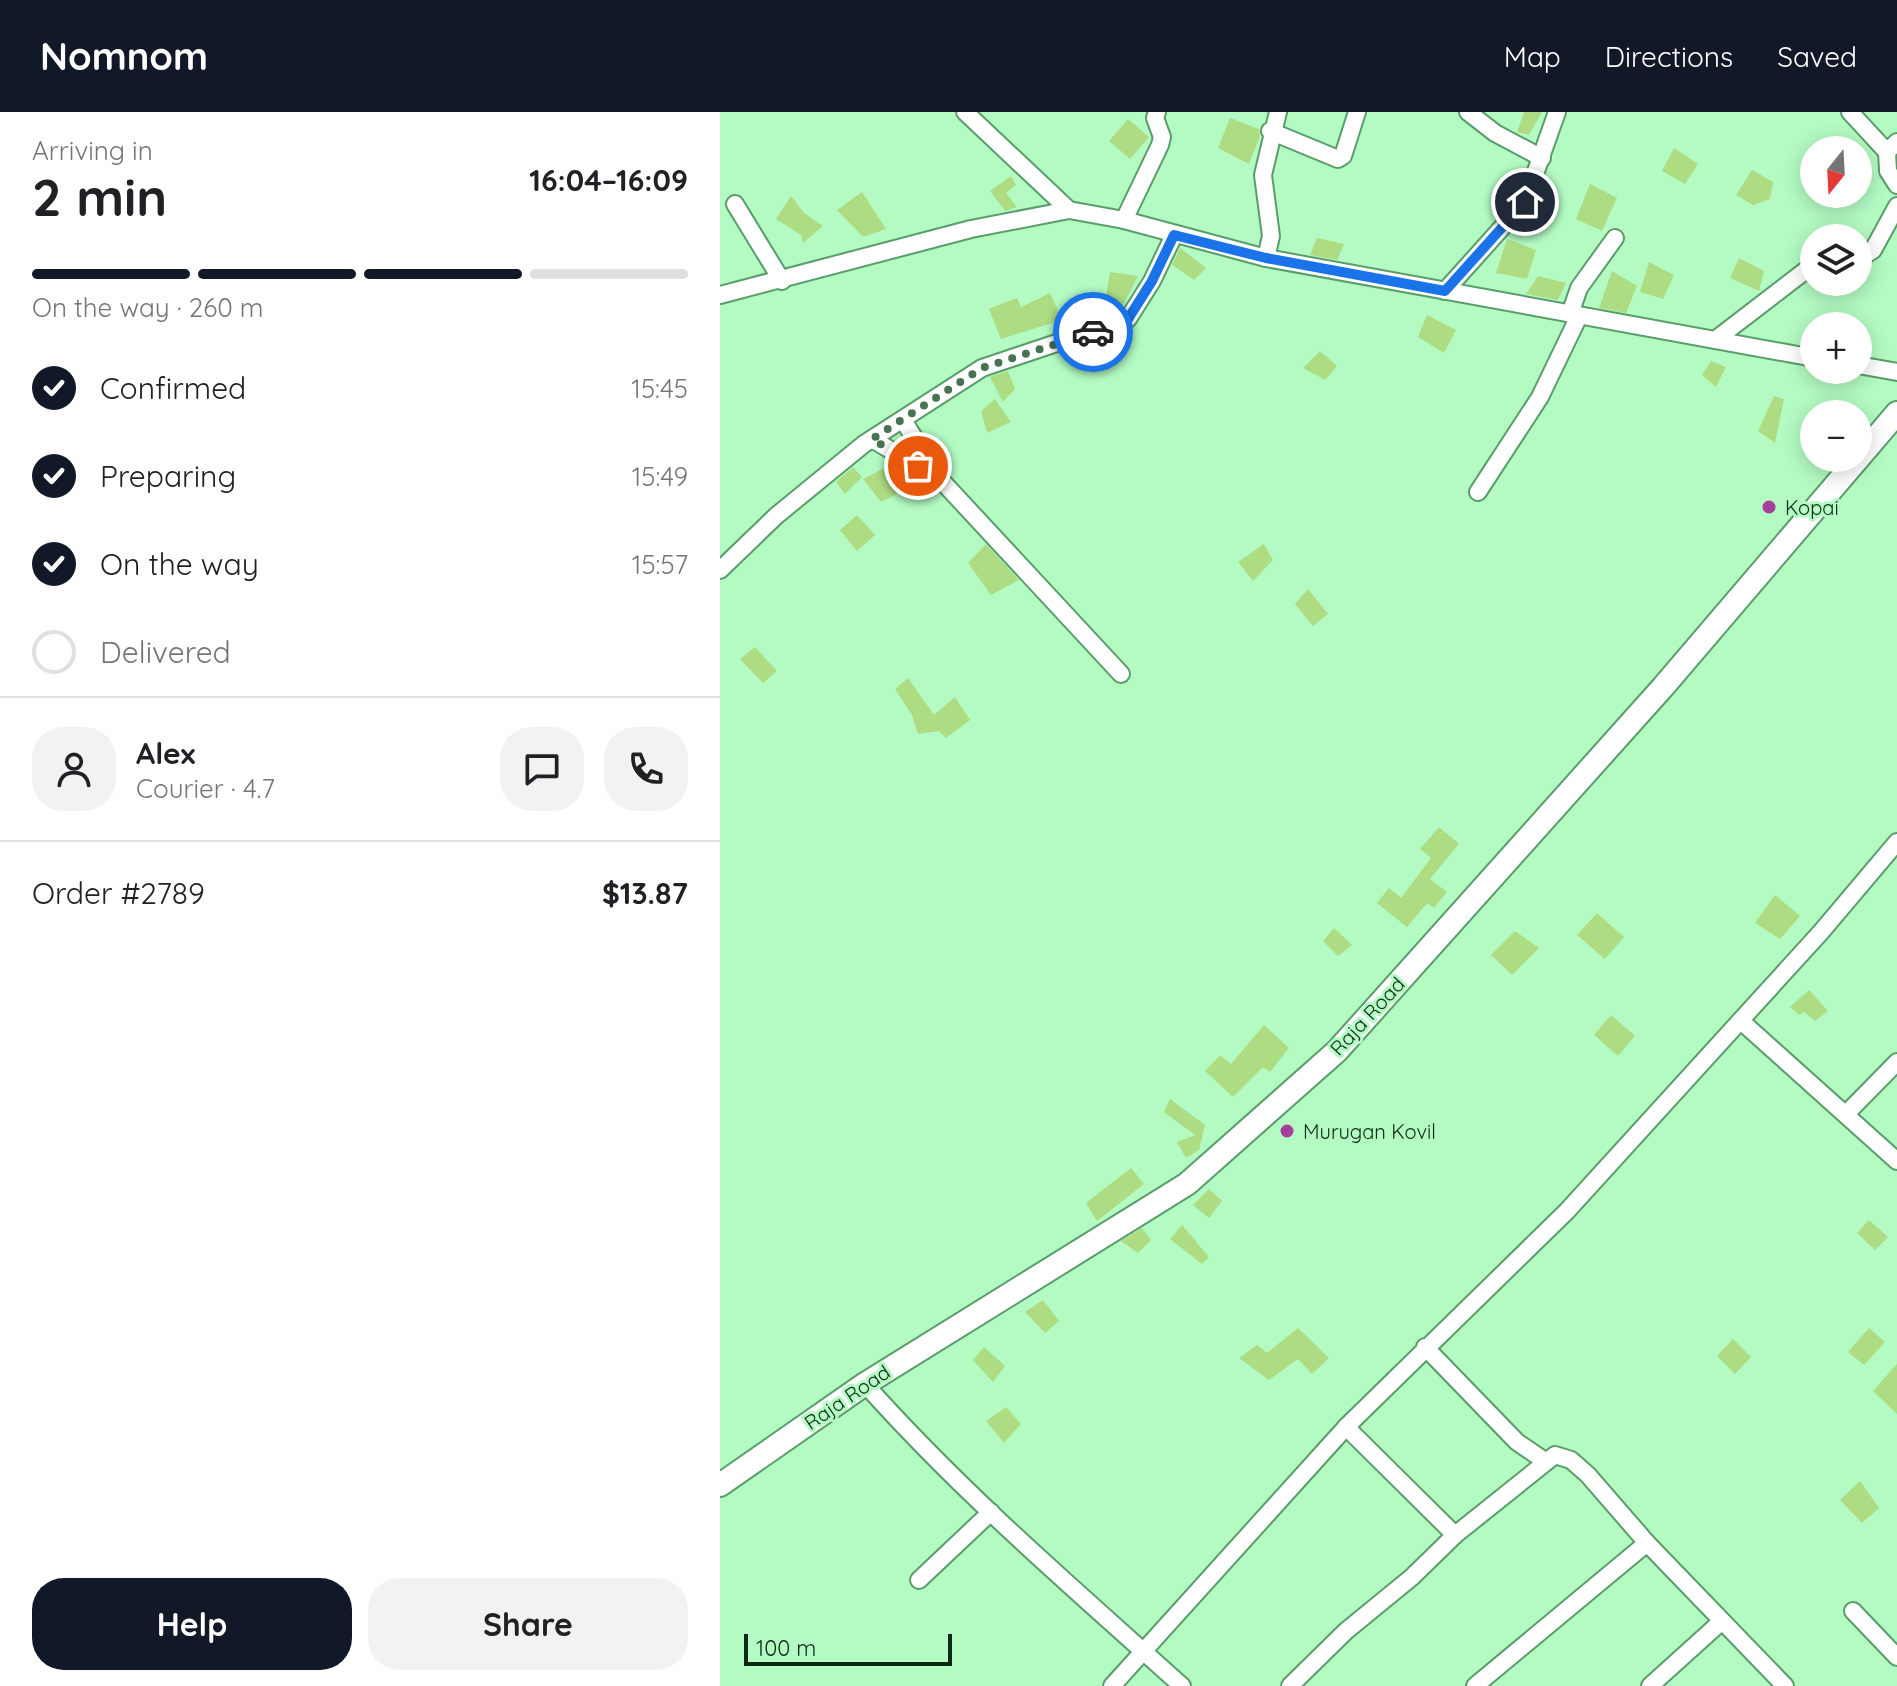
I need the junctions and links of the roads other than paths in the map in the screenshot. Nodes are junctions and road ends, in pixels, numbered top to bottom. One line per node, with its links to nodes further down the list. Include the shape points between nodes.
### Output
1 (965, 112): 14 (street)
2 (1157, 112): 15 (street, via 1160,145)
3 (1278, 112): 8 (street)
4 (1357, 112): 8 (street, via 1338,159)
5 (1468, 112): 10 (street)
6 (1557, 112): 10 (street)
7 (1850, 112): 9 (street)
8 (1270, 131): 19 (street, via 1263,175 1271,236)
9 (1892, 147): 11 (street, via 1888,171)
10 (1542, 158): 22 (street, via 1525,202)
11 (1897, 185)
12 (735, 204): 21 (street)
13 (1897, 206): 18 (street)
14 (1069, 210): 15 (street); 21 (street, via 971,229)
15 (1124, 220): 16 (street)
16 (1174, 235): 19 (street); 30 (street, via 1128,319 982,368)
17 (1615, 238): 24 (street, via 1579,288)
18 (1872, 251)
19 (1266, 258): 22 (street)
20 (1800, 275): 25 (street)
21 (782, 281): 23 (street)
22 (1445, 291): 24 (street)
23 (720, 295)
24 (1575, 315): 25 (street); 33 (street, via 1540,397)
25 (1715, 340): 26 (street)
26 (1800, 355)
27 (1872, 368): 28 (street)
28 (1897, 372)
29 (1897, 413): 42 (street, Raja Road, via 1663,687 1337,1051 1187,1184)
30 (903, 420): 31 (street); 32 (street)
31 (872, 439): 32 (street); 34 (street, via 776,516)
32 (940, 479): 35 (street)
33 (1478, 492)
34 (720, 570)
35 (1121, 674)
36 (1897, 842): 37 (street)
37 (1741, 1021): 39 (street); 41 (street, via 1567,1211)
38 (1897, 1062): 39 (street)
39 (1846, 1114): 40 (street)
40 (1897, 1161)
41 (1425, 1347): 43 (street); 44 (street, via 1517,1442)
42 (865, 1384): 45 (street, Raja Road); 46 (street)
43 (1346, 1427): 47 (street); 53 (street)
44 (1545, 1461): 47 (street); 48 (street, via 1555,1455 1571,1460)
45 (720, 1485)
46 (991, 1512): 49 (street); 53 (street)
47 (1455, 1535): 56 (street)
48 (1647, 1543): 51 (street); 57 (street)
49 (919, 1580)
50 (1853, 1611): 52 (street)
51 (1722, 1621): 58 (street); 59 (street)
52 (1894, 1647)
53 (1144, 1652): 54 (street); 55 (street)
54 (1112, 1686)
55 (1182, 1686)
56 (1290, 1686)
57 (1475, 1686)
58 (1650, 1686)
59 (1785, 1686)

